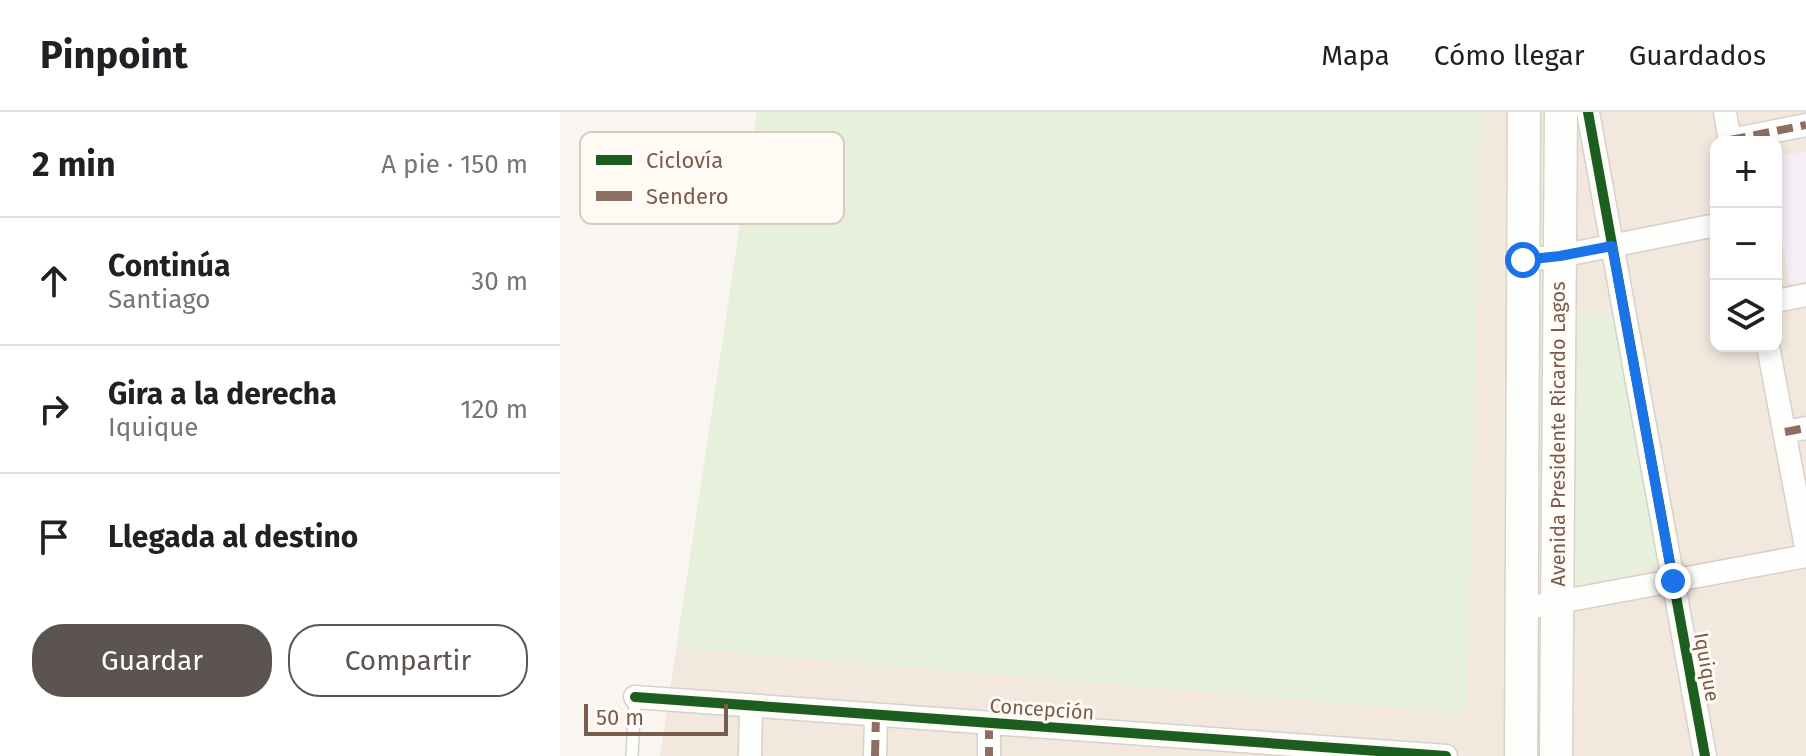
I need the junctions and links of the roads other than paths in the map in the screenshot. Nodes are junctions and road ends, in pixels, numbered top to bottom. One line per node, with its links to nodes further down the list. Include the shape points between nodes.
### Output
1 (1524, 112): 11 (street, Avenida Presidente Ricardo Lagos)
2 (1561, 112): 10 (street, Avenida Presidente Ricardo Lagos)
3 (1588, 112): 9 (street, Iquique)
4 (1725, 112): 6 (street)
5 (1806, 125): 7 (street)
6 (1729, 136)
7 (1754, 136)
8 (1710, 226): 9 (street)
9 (1612, 246): 10 (street); 18 (street, Iquique)
10 (1560, 256): 11 (street); 19 (street, Avenida Presidente Ricardo Lagos)
11 (1523, 260): 20 (street, Avenida Presidente Ricardo Lagos)
12 (1806, 295): 13 (street)
13 (1782, 300)
14 (1770, 352): 15 (street)
15 (1795, 430): 16 (street)
16 (1806, 547)
17 (1806, 556): 18 (street)
18 (1673, 581): 19 (street); 33 (street, Iquique)
19 (1557, 603): 20 (street); 32 (street, Avenida Presidente Ricardo Lagos)
20 (1521, 609): 31 (street, Avenida Presidente Ricardo Lagos)
21 (635, 697): 22 (street, Concepción); 26 (lane)
22 (751, 705): 23 (street, Concepción); 27 (street)
23 (876, 715): 24 (street, Concepción); 28 (street)
24 (989, 723): 25 (street, Concepción); 29 (street)
25 (1380, 754): 30 (street, Concepción)
26 (632, 756)
27 (750, 756)
28 (875, 756)
29 (989, 756)
30 (1446, 756)
31 (1521, 756)
32 (1556, 756)
33 (1705, 756)

